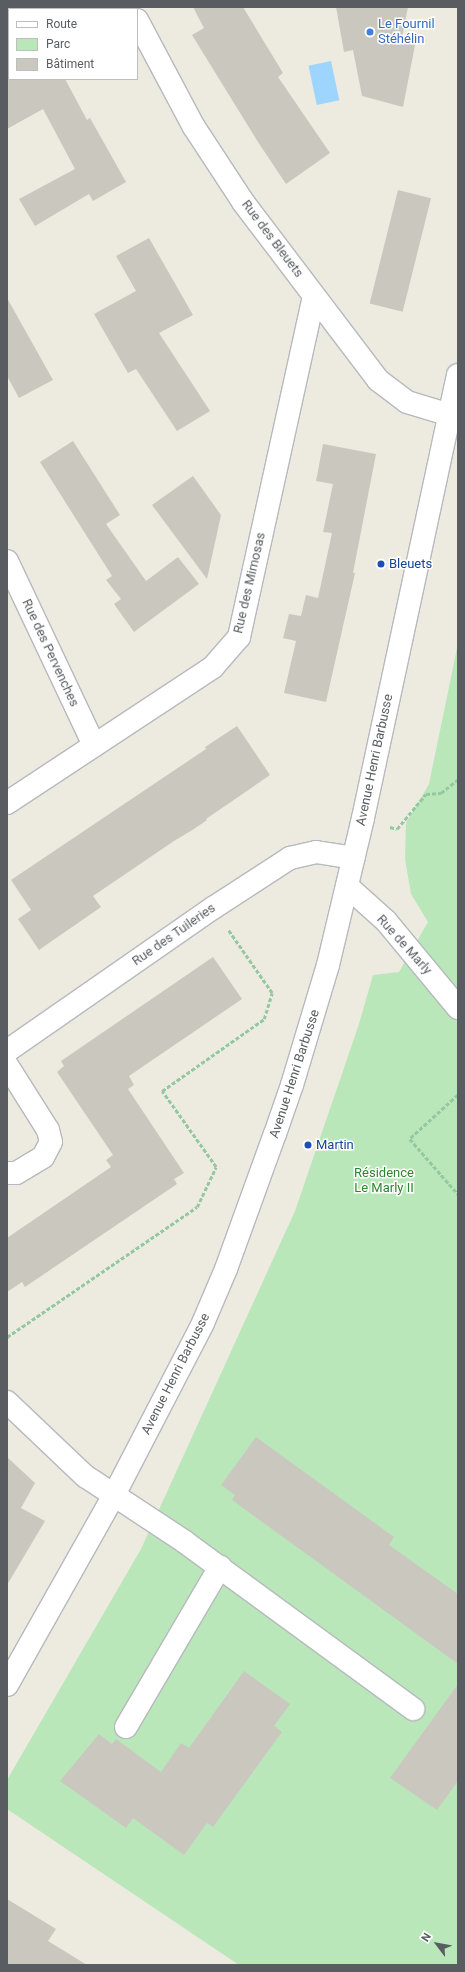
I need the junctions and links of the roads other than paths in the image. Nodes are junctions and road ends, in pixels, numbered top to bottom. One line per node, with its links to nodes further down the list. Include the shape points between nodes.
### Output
1 (138, 22): 2 (street, Rue des Bleuets, via 194,127 243,202)
2 (314, 297): 4 (street, Rue des Bleuets, via 378,380 407,402); 6 (street, Rue des Mimosas, via 239,637 213,667)
3 (458, 375): 4 (street, Avenue Henri Barbusse)
4 (450, 415): 8 (street, Avenue Henri Barbusse)
5 (7, 561): 6 (street, Rue des Pervenches)
6 (94, 745): 7 (street, Rue des Mimosas)
7 (7, 803)
8 (354, 858): 9 (street, Avenue Henri Barbusse); 11 (street, Rue des Tuileries, via 316,852 290,858 213,908)
9 (347, 886): 10 (street, Rue de Marly, via 386,921); 15 (street, Avenue Henri Barbusse, via 323,986 292,1085 226,1269 203,1323)
10 (458, 1008)
11 (7, 1051)
12 (7, 1065): 13 (street, via 48,1130 51,1142 44,1157 16,1174)
13 (7, 1173)
14 (7, 1402): 15 (street, via 85,1476)
15 (114, 1495): 16 (street); 17 (street, Avenue Henri Barbusse)
16 (220, 1567): 18 (street); 19 (street)
17 (7, 1685)
18 (413, 1709)
19 (126, 1727)

